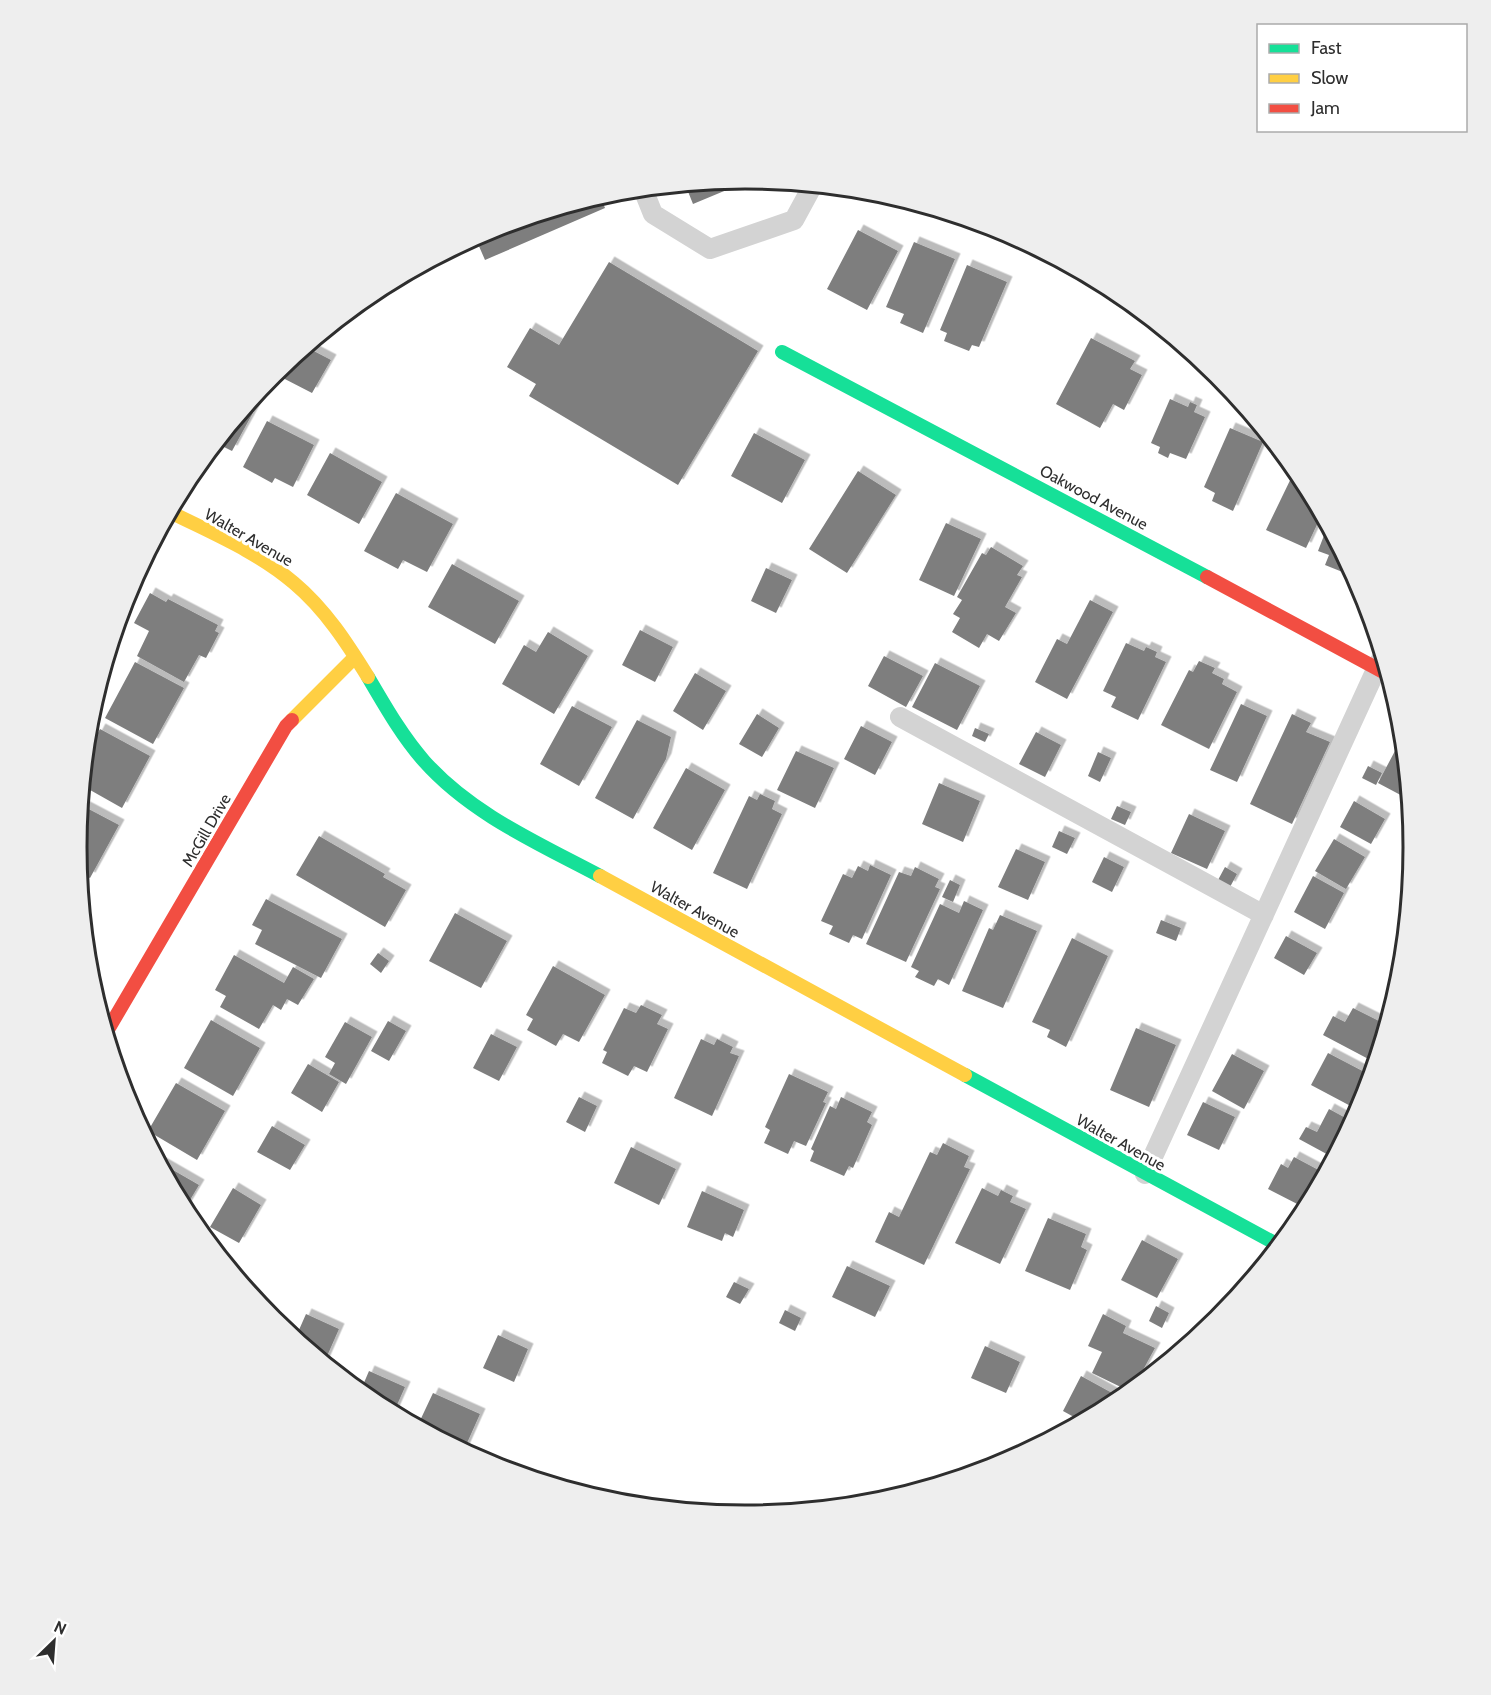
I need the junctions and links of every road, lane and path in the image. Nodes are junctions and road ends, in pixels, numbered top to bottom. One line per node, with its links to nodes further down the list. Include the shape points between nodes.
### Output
1 (809, 192): 2 (lane, via 794,220 710,249 653,214)
2 (646, 197)
3 (782, 352): 6 (street, Oakwood Avenue)
4 (177, 516): 5 (street, Walter Avenue, via 275,568 297,585)
5 (354, 658): 10 (street, McGill Drive, via 286,726); 11 (street, Walter Avenue, via 415,751 444,782 482,812)
6 (1378, 663)
7 (1380, 672): 9 (lane)
8 (900, 717): 9 (lane)
9 (1264, 915): 11 (lane)
10 (111, 1025)
11 (1145, 1174): 12 (street, Walter Avenue)
12 (1272, 1242)

